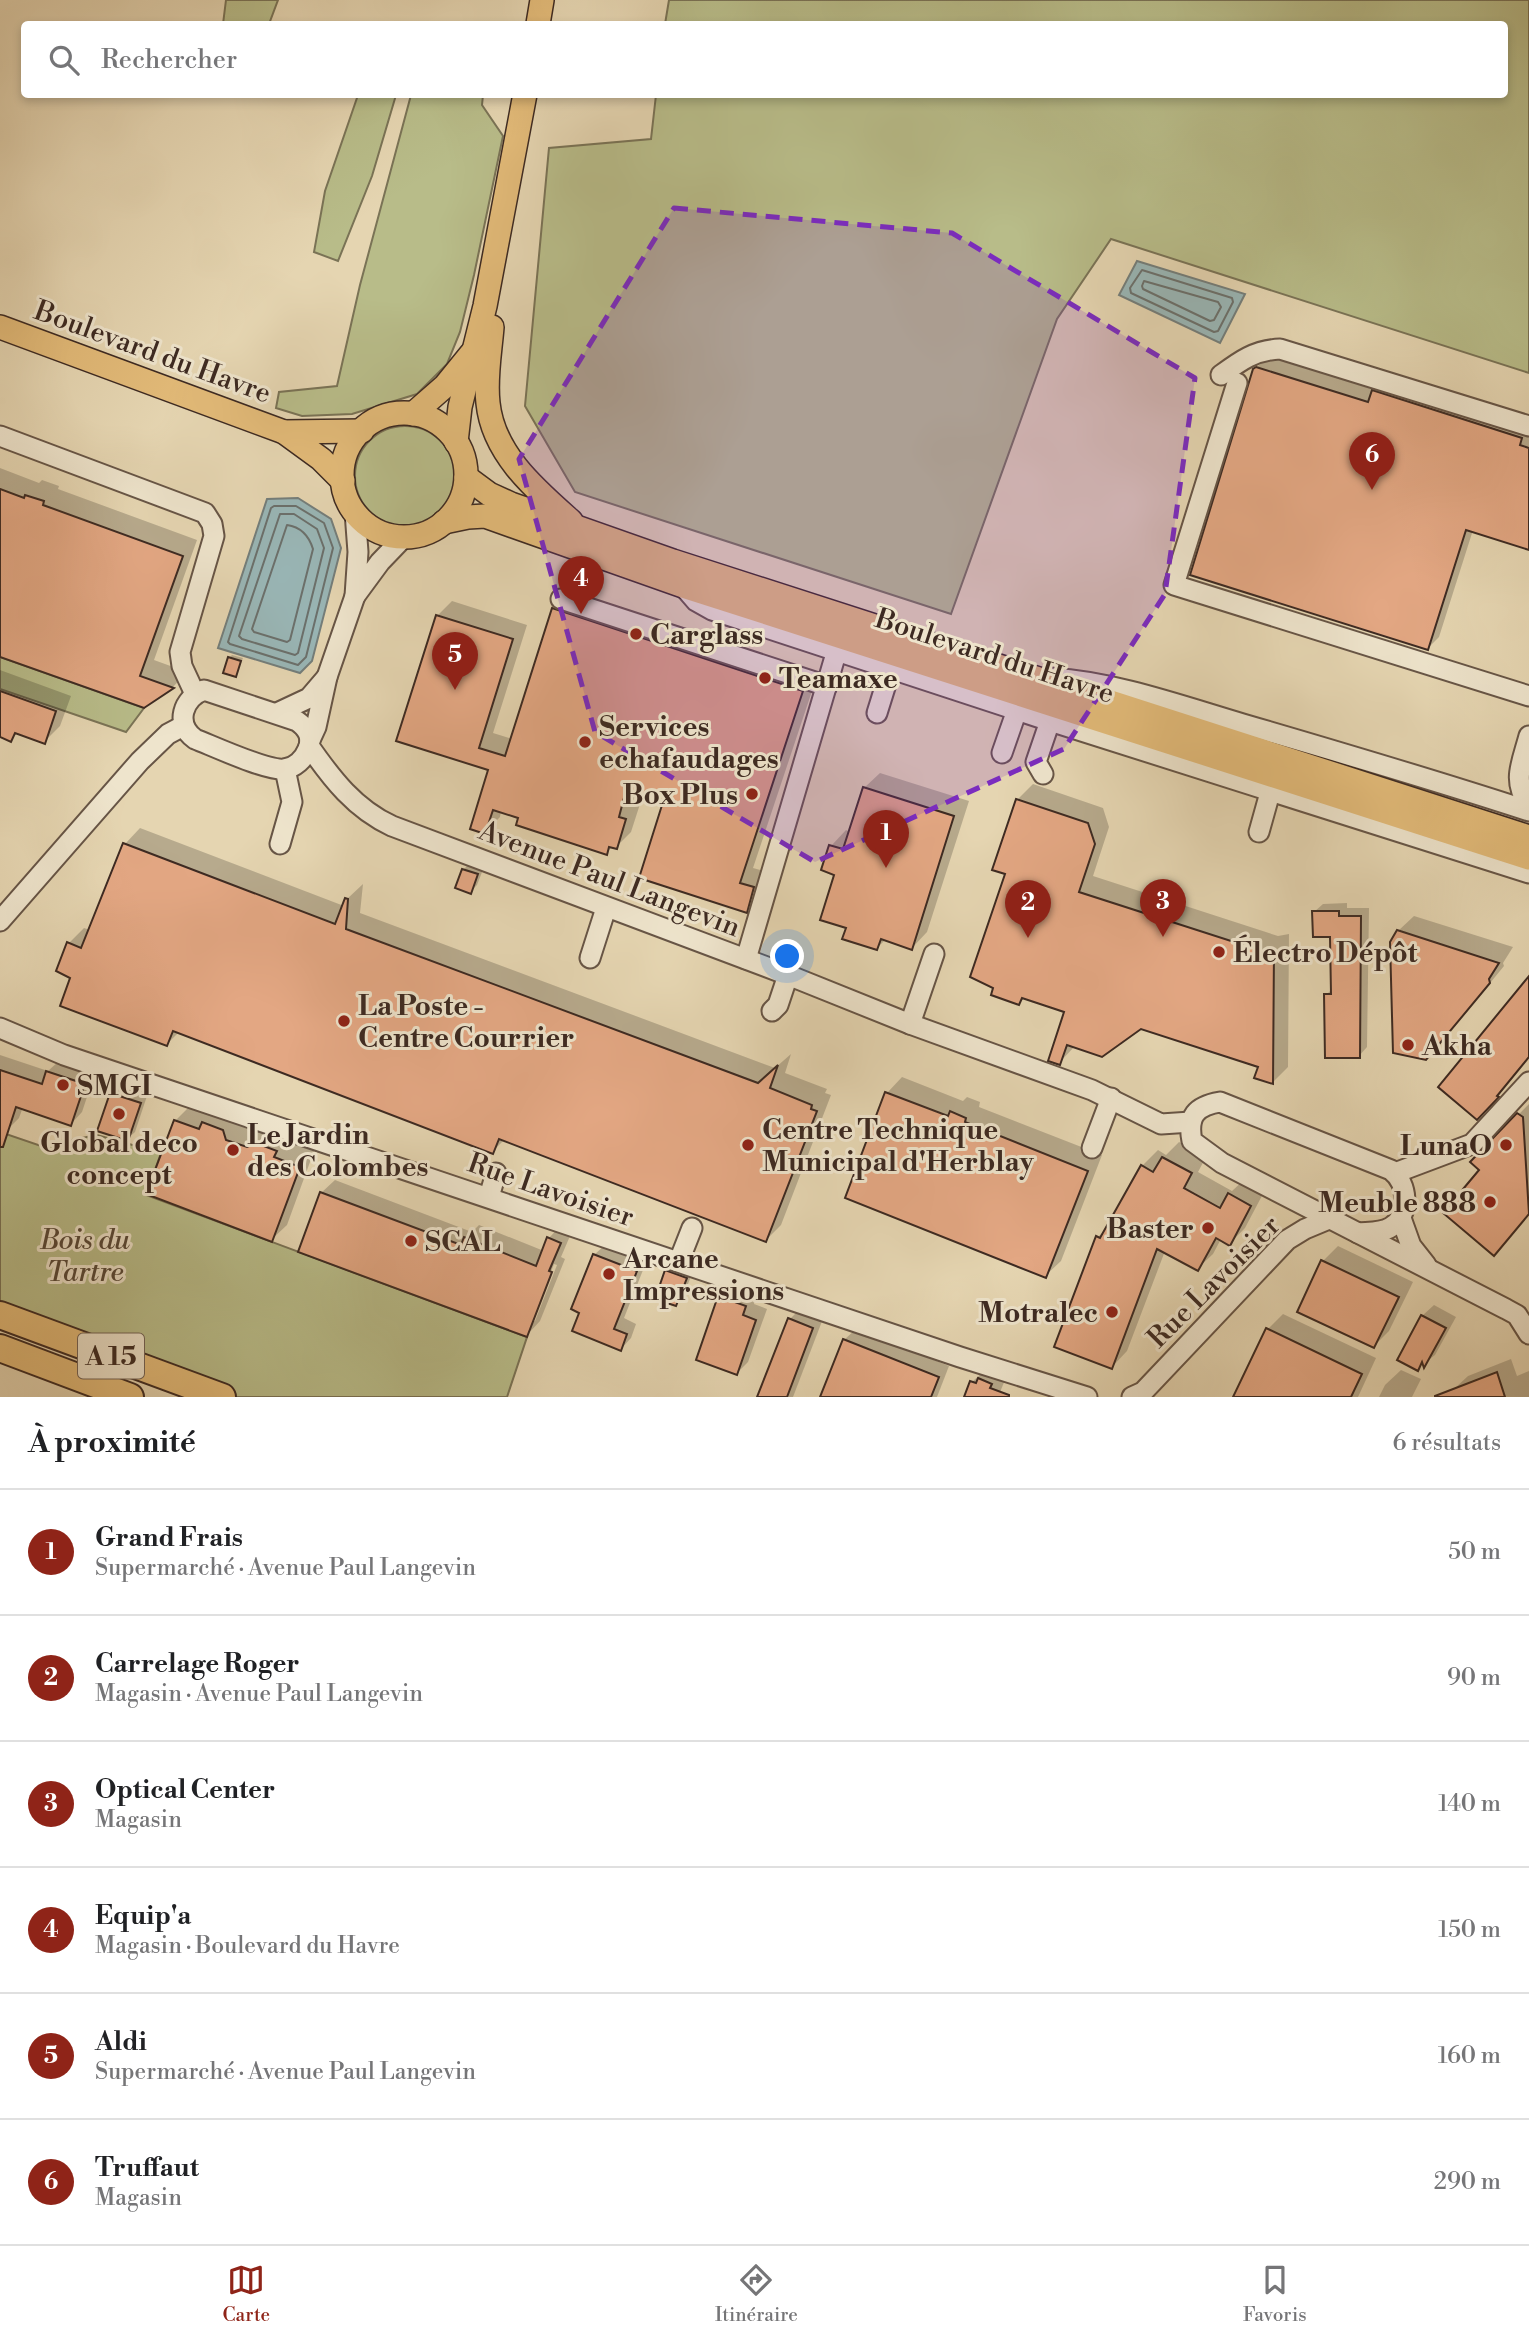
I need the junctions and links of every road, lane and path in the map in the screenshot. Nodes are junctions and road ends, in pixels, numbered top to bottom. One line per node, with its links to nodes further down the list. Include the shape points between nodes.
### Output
1 (542, 0): 2 (main road)
2 (538, 21)
3 (524, 98): 4 (main road)
4 (498, 239): 6 (main road); 17 (main road, via 487,384 489,414 526,480)
5 (0, 327): 10 (main road, Boulevard du Havre)
6 (475, 348): 7 (main road); 12 (main road)
7 (413, 414): 9 (main road, Boulevard du Havre, via 384,417); 12 (main road, via 437,424)
8 (1529, 426): 28 (street, via 1280,349 1247,356 1229,379 1174,585)
9 (362, 431): 10 (main road, Boulevard du Havre); 14 (main road, via 345,459)
10 (284, 432): 14 (main road, Boulevard du Havre, via 321,458)
11 (0, 436): 27 (street, via 205,513 214,536 180,652)
12 (456, 442): 13 (main road)
13 (466, 477): 16 (main road, via 457,507); 17 (main road, Boulevard du Havre, via 489,494)
14 (343, 481): 15 (main road, Boulevard du Havre)
15 (355, 512): 18 (main road, via 372,528); 20 (street)
16 (444, 522): 18 (main road, Boulevard du Havre, via 430,532); 19 (main road, Boulevard du Havre, via 485,516)
17 (579, 528): 25 (main road, Boulevard du Havre)
18 (404, 537): 20 (street)
19 (682, 586): 22 (street, via 712,610); 44 (main road, Boulevard du Havre)
20 (355, 596): 24 (street)
21 (561, 599): 26 (street)
22 (837, 650): 23 (street); 26 (street)
23 (891, 668): 29 (street); 31 (street)
24 (327, 677): 30 (street, via 309,698); 35 (street)
25 (1031, 677): 40 (street, via 1083,680); 42 (main road, Boulevard du Havre)
26 (827, 686): 50 (street)
27 (195, 694): 30 (street, Avenue Paul Langevin, via 212,691); 33 (street, via 182,714)
28 (1529, 696)
29 (1017, 710): 32 (street); 36 (street)
30 (277, 713): 35 (street, Avenue Paul Langevin, via 303,726)
31 (877, 713)
32 (1050, 721): 38 (street, via 1036,762); 39 (street)
33 (183, 726): 37 (street, via 195,739); 47 (street, via 140,761)
34 (1529, 736): 40 (street, via 1519,770 1519,790)
35 (310, 743): 37 (street, via 299,762); 46 (street, Avenue Paul Langevin, via 339,787 374,818)
36 (1002, 753)
37 (285, 769): 43 (street, via 292,802)
38 (1043, 774)
39 (1271, 789): 41 (street); 45 (street)
40 (1529, 809)
41 (1259, 832)
42 (1529, 836)
43 (279, 844)
44 (1529, 858)
45 (1529, 873)
46 (606, 908): 49 (street); 50 (street, Avenue Paul Langevin)
47 (0, 921)
48 (934, 954): 53 (street)
49 (590, 958)
50 (746, 959): 51 (street, Avenue Paul Langevin)
51 (788, 975): 52 (street); 53 (street, Avenue Paul Langevin)
52 (772, 1011)
53 (910, 1024): 56 (street, Avenue Paul Langevin)
54 (0, 1028): 61 (street, Rue Lavoisier, via 77,1059)
55 (1529, 1082): 60 (street, via 1472,1144)
56 (1111, 1098): 57 (street, Avenue Paul Langevin, via 1161,1124); 58 (street)
57 (1191, 1122): 60 (street, via 1201,1108 1220,1102); 63 (street, via 1192,1141 1222,1163)
58 (1092, 1148)
59 (496, 1173): 61 (street)
60 (1395, 1173): 62 (street, via 1405,1195)
61 (489, 1197): 66 (street, Rue Lavoisier)
62 (1401, 1218): 65 (street, via 1382,1231); 67 (street, via 1411,1246)
63 (1329, 1219): 65 (street); 71 (street, Rue Lavoisier, via 1287,1240)
64 (692, 1228): 66 (street)
65 (1358, 1233): 67 (street)
66 (679, 1261): 74 (street, Rue Lavoisier)
67 (1428, 1269): 69 (street, via 1517,1315)
68 (0, 1315): 73 (highway, A 15)
69 (1529, 1334)
70 (0, 1349): 72 (highway, A 15)
71 (1141, 1395)
72 (130, 1397)
73 (222, 1397)
74 (1087, 1397)

